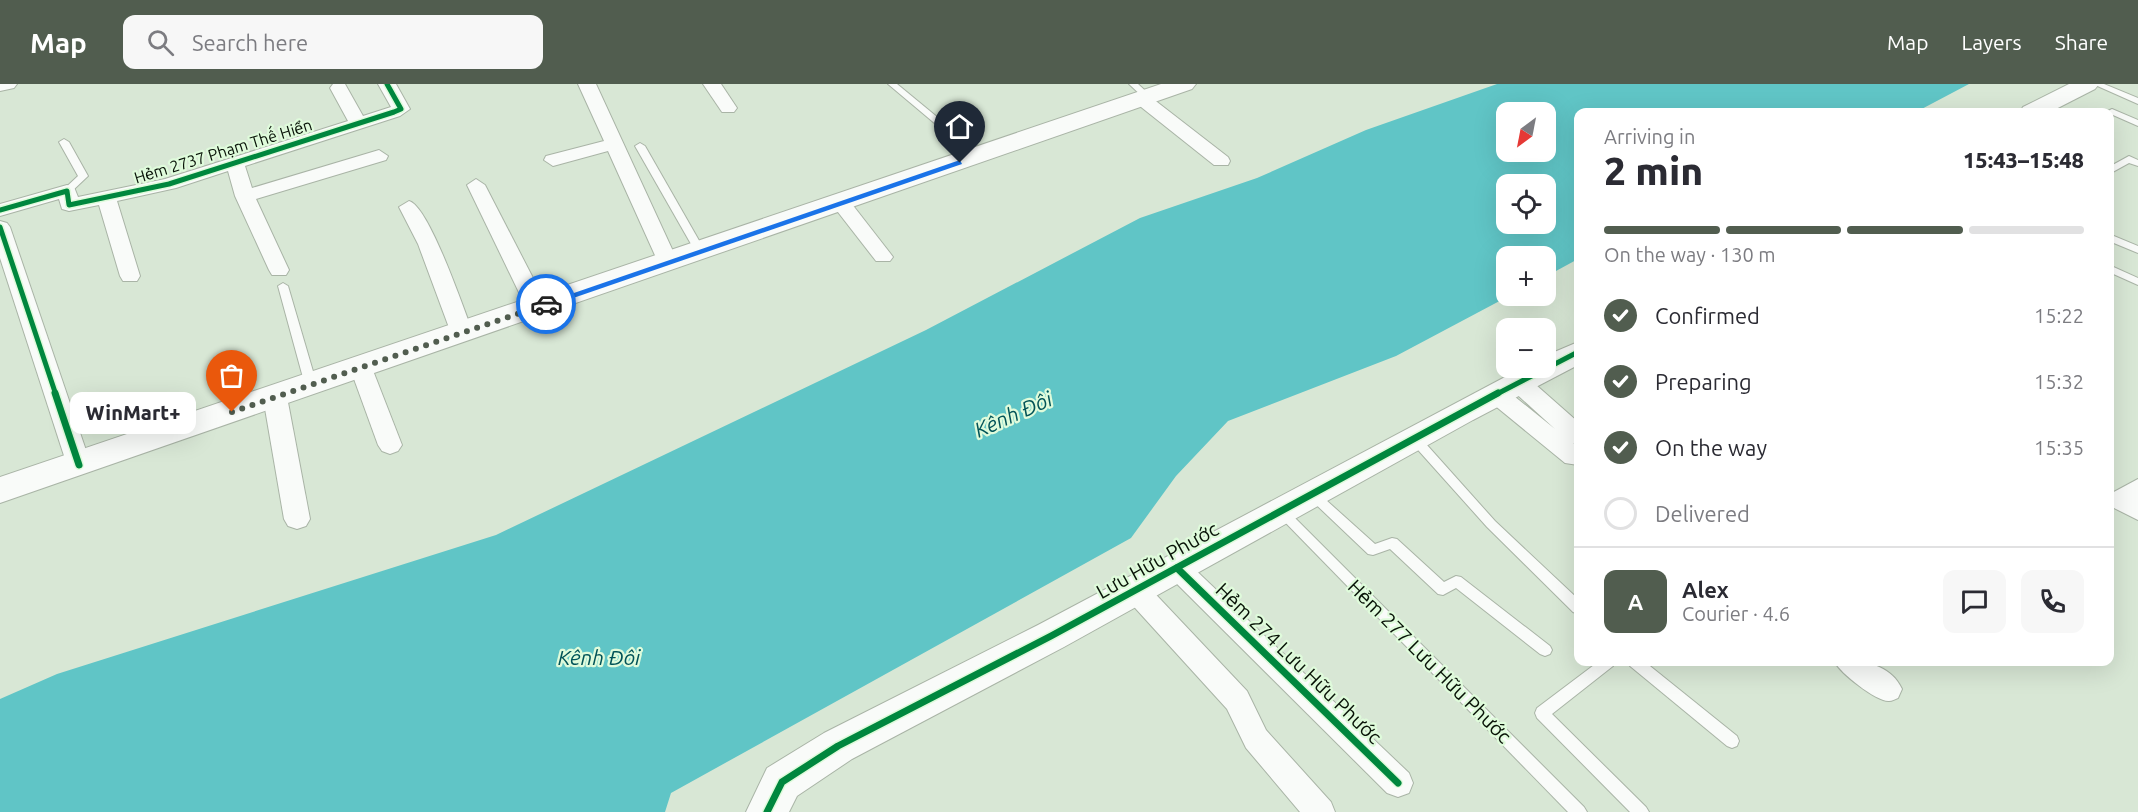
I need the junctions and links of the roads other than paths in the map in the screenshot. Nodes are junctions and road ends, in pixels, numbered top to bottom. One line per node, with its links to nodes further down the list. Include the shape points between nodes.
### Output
1 (8, 84): 9 (street)
2 (387, 84): 17 (street, Hẻm 2737 Phạm Thế Hiển, via 400,109)
3 (712, 84): 13 (street)
4 (892, 84): 22 (lane)
5 (1184, 84): 11 (main road)
6 (2087, 84): 14 (main road)
7 (2097, 84): 12 (lane)
8 (589, 85): 19 (street)
9 (0, 86)
10 (339, 88): 17 (street)
11 (1141, 93): 22 (main road); 24 (street)
12 (2138, 101)
13 (728, 108)
14 (2040, 108)
15 (2114, 113): 16 (lane)
16 (2138, 123)
17 (358, 124): 25 (street, Hẻm 2737 Phạm Thế Hiển)
18 (64, 142): 29 (lane, via 83,176)
19 (612, 144): 23 (street); 40 (street)
20 (640, 146): 38 (lane)
21 (379, 156): 30 (street)
22 (980, 156): 32 (main road)
23 (553, 160)
24 (1221, 161)
25 (235, 162): 30 (street); 31 (street, Hẻm 2737 Phạm Thế Hiển, via 169,184)
26 (2138, 163): 27 (lane, via 2129,159)
27 (2114, 168)
28 (476, 185): 45 (street)
29 (67, 191): 31 (street, Hẻm 2737 Phạm Thế Hiển, via 69,205); 34 (street)
30 (245, 196): 43 (street)
31 (106, 197): 42 (street)
32 (841, 203): 38 (main road); 39 (street)
33 (409, 207): 46 (street, via 428,244)
34 (0, 210)
35 (0, 227): 55 (street)
36 (2114, 239): 37 (lane)
37 (2138, 250)
38 (700, 251): 40 (main road)
39 (883, 257)
40 (668, 262): 45 (main road)
41 (2114, 270): 44 (lane)
42 (130, 276)
43 (281, 278): 49 (lane)
44 (2138, 282)
45 (537, 307): 46 (main road)
46 (462, 333): 48 (main road)
47 (1574, 354): 50 (main road, Lưu Hữu Phước)
48 (361, 368): 49 (main road); 54 (street)
49 (311, 385): 51 (main road)
50 (1508, 388): 52 (main road, Lưu Hữu Phước); 53 (street)
51 (275, 397): 55 (main road); 61 (street)
52 (1414, 438): 58 (main road, Lưu Hữu Phước); 64 (lane, via 1491,524)
53 (1574, 444)
54 (390, 445)
55 (79, 465): 57 (main road)
56 (2138, 488): 59 (street, via 2121,500)
57 (0, 490)
58 (1312, 494): 60 (main road, Lưu Hữu Phước); 65 (lane, via 1373,550 1392,543 1443,590 1456,581)
59 (2138, 510)
60 (1281, 511): 62 (main road, Lưu Hữu Phước); 74 (lane, Hẻm 277 Lưu Hữu Phước)
61 (297, 519)
62 (1177, 568): 63 (main road, Lưu Hữu Phước); 71 (street, Hẻm 274 Lưu Hữu Phước)
63 (1136, 590): 72 (main road, Lưu Hữu Phước, via 838,746 782,782); 73 (street, via 1238,700 1256,739)
64 (1574, 604)
65 (1545, 650)
66 (1603, 666): 75 (lane, via 1542,713)
67 (1640, 666): 70 (lane)
68 (1855, 666): 69 (street)
69 (1888, 689)
70 (1732, 741)
71 (1398, 783)
72 (767, 812)
73 (1320, 812)
74 (1579, 812)
75 (1641, 812)

